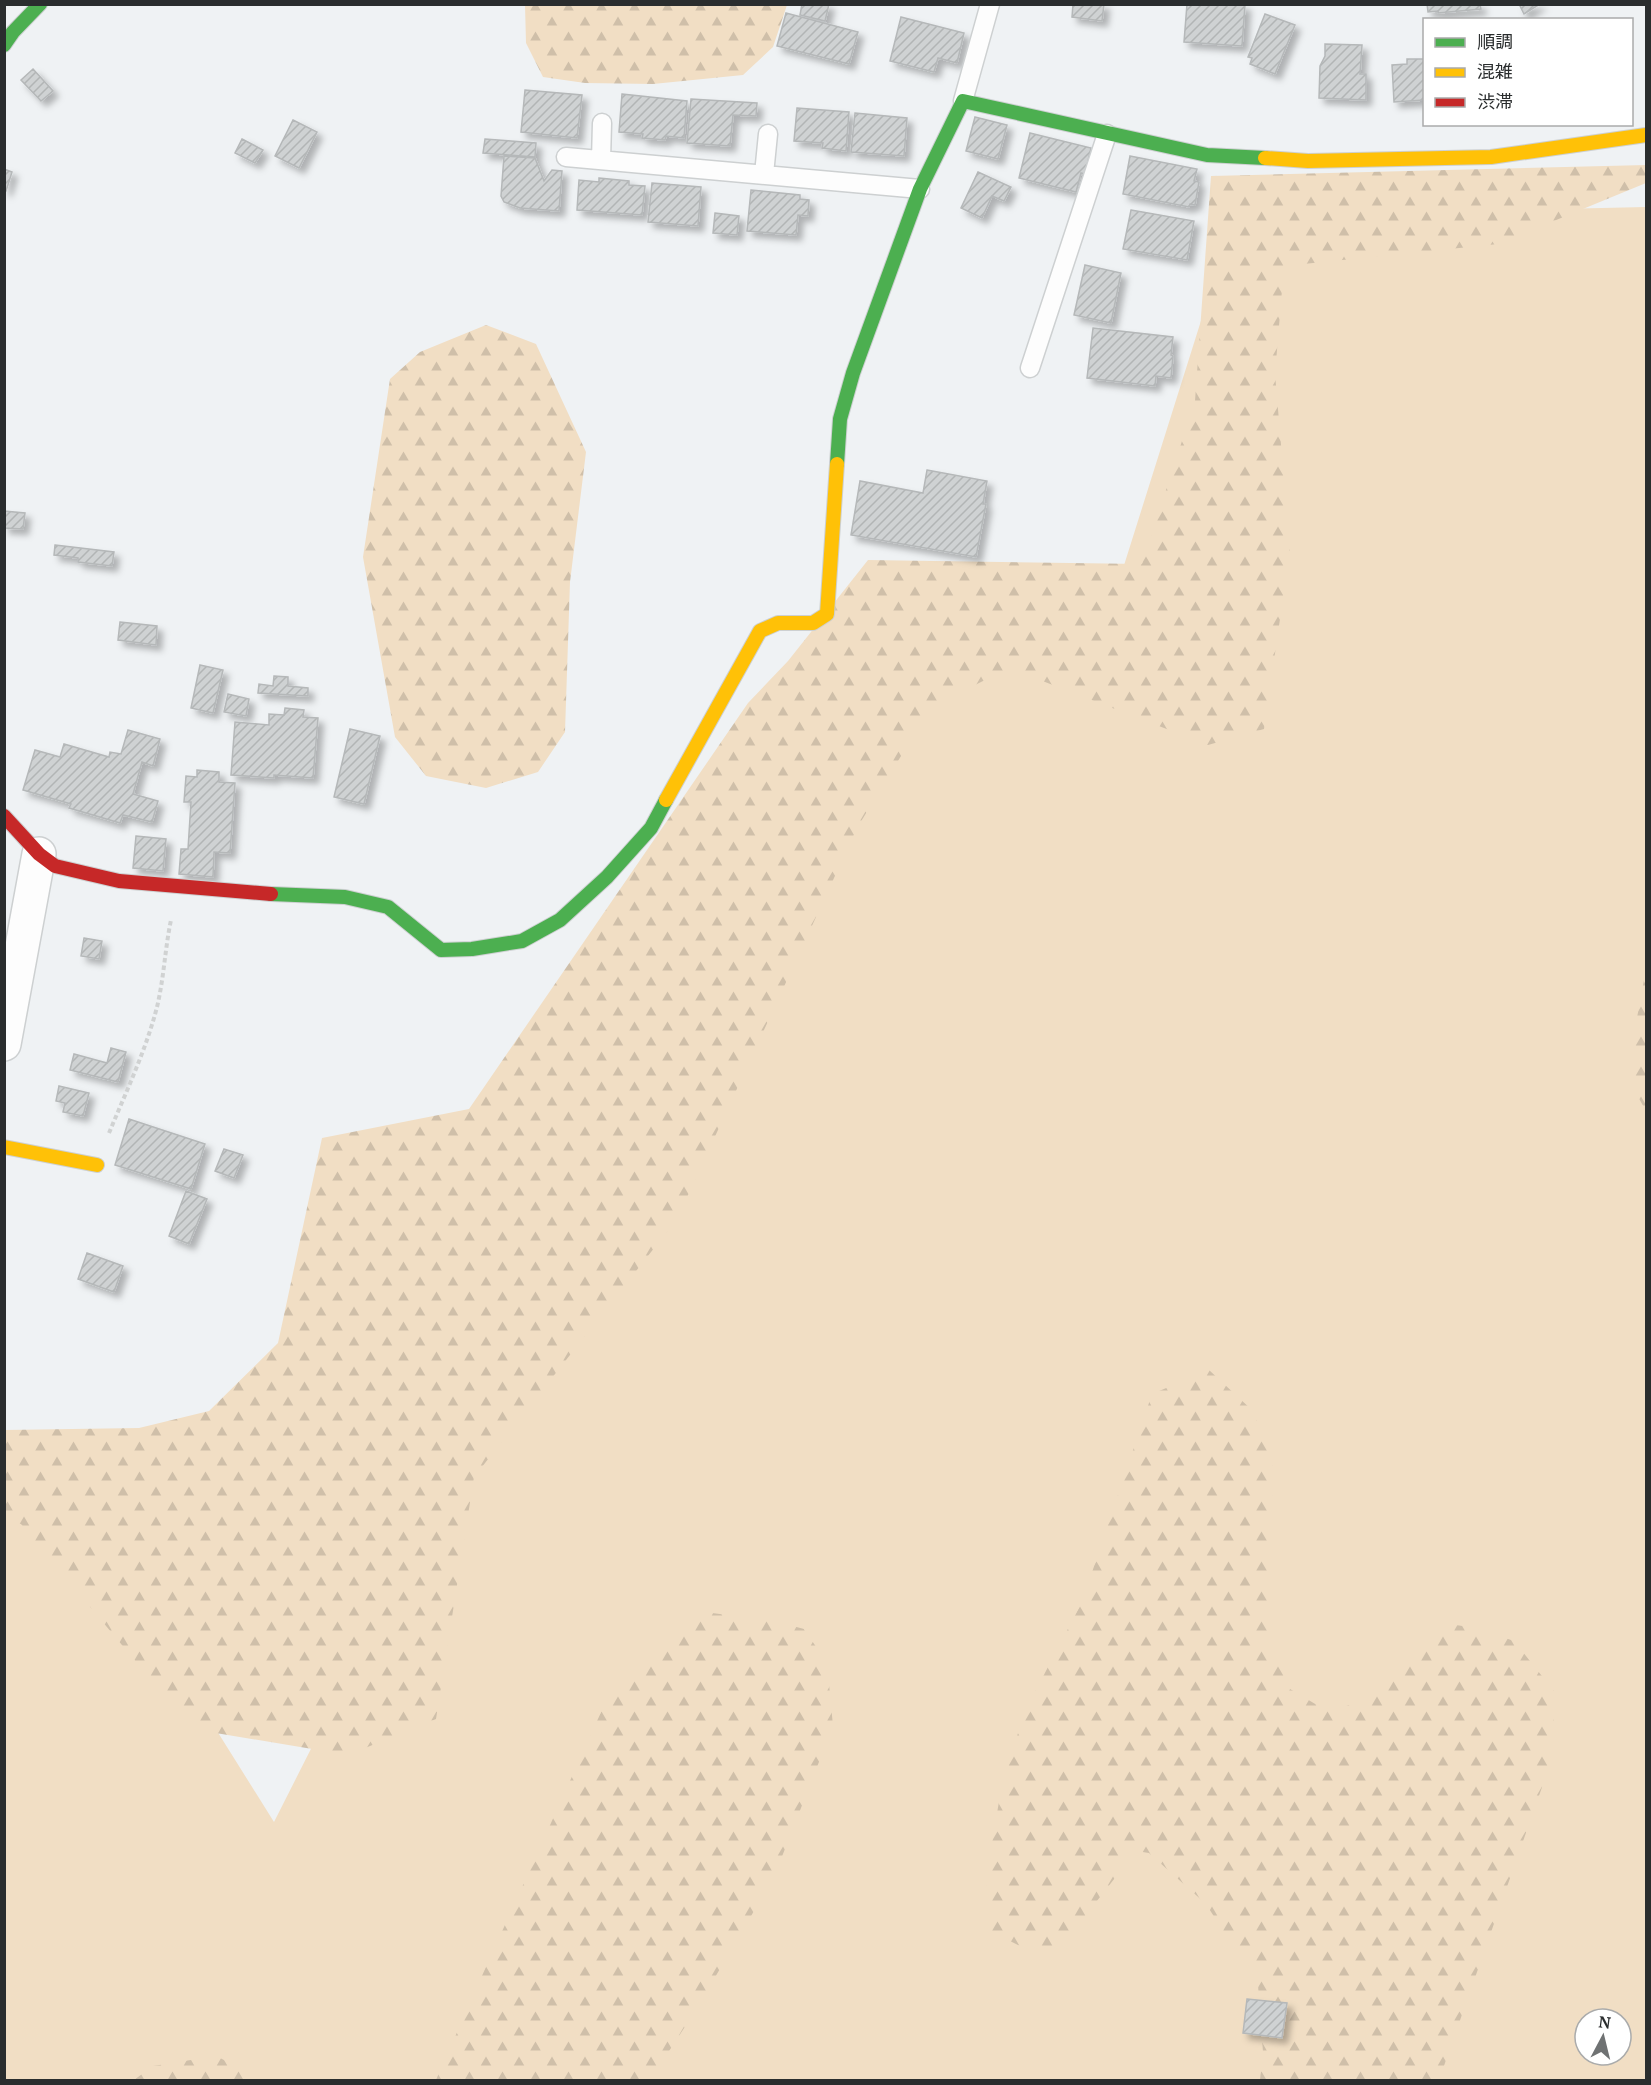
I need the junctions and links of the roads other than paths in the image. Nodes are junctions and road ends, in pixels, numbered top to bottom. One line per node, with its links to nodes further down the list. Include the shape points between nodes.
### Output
1 (40, 4): 3 (street)
2 (990, 4): 4 (lane)
3 (7, 36)
4 (963, 101): 7 (street); 12 (street)
5 (602, 123): 10 (lane)
6 (768, 134): 11 (lane)
7 (1107, 134): 8 (street, via 1207,155 1308,160 1491,158); 13 (lane)
8 (1647, 135)
9 (566, 157): 10 (lane)
10 (601, 160): 11 (lane)
11 (764, 174): 12 (lane)
12 (920, 189): 15 (street, via 840,419 827,614 813,623 778,623 760,631 651,828 607,877 560,920 522,941 441,950 388,907 345,897 242,893 119,881 56,866)
13 (1030, 368)
14 (4, 816): 15 (street)
15 (39, 854): 16 (street)
16 (4, 1044)
17 (4, 1147): 18 (street)
18 (97, 1165)

